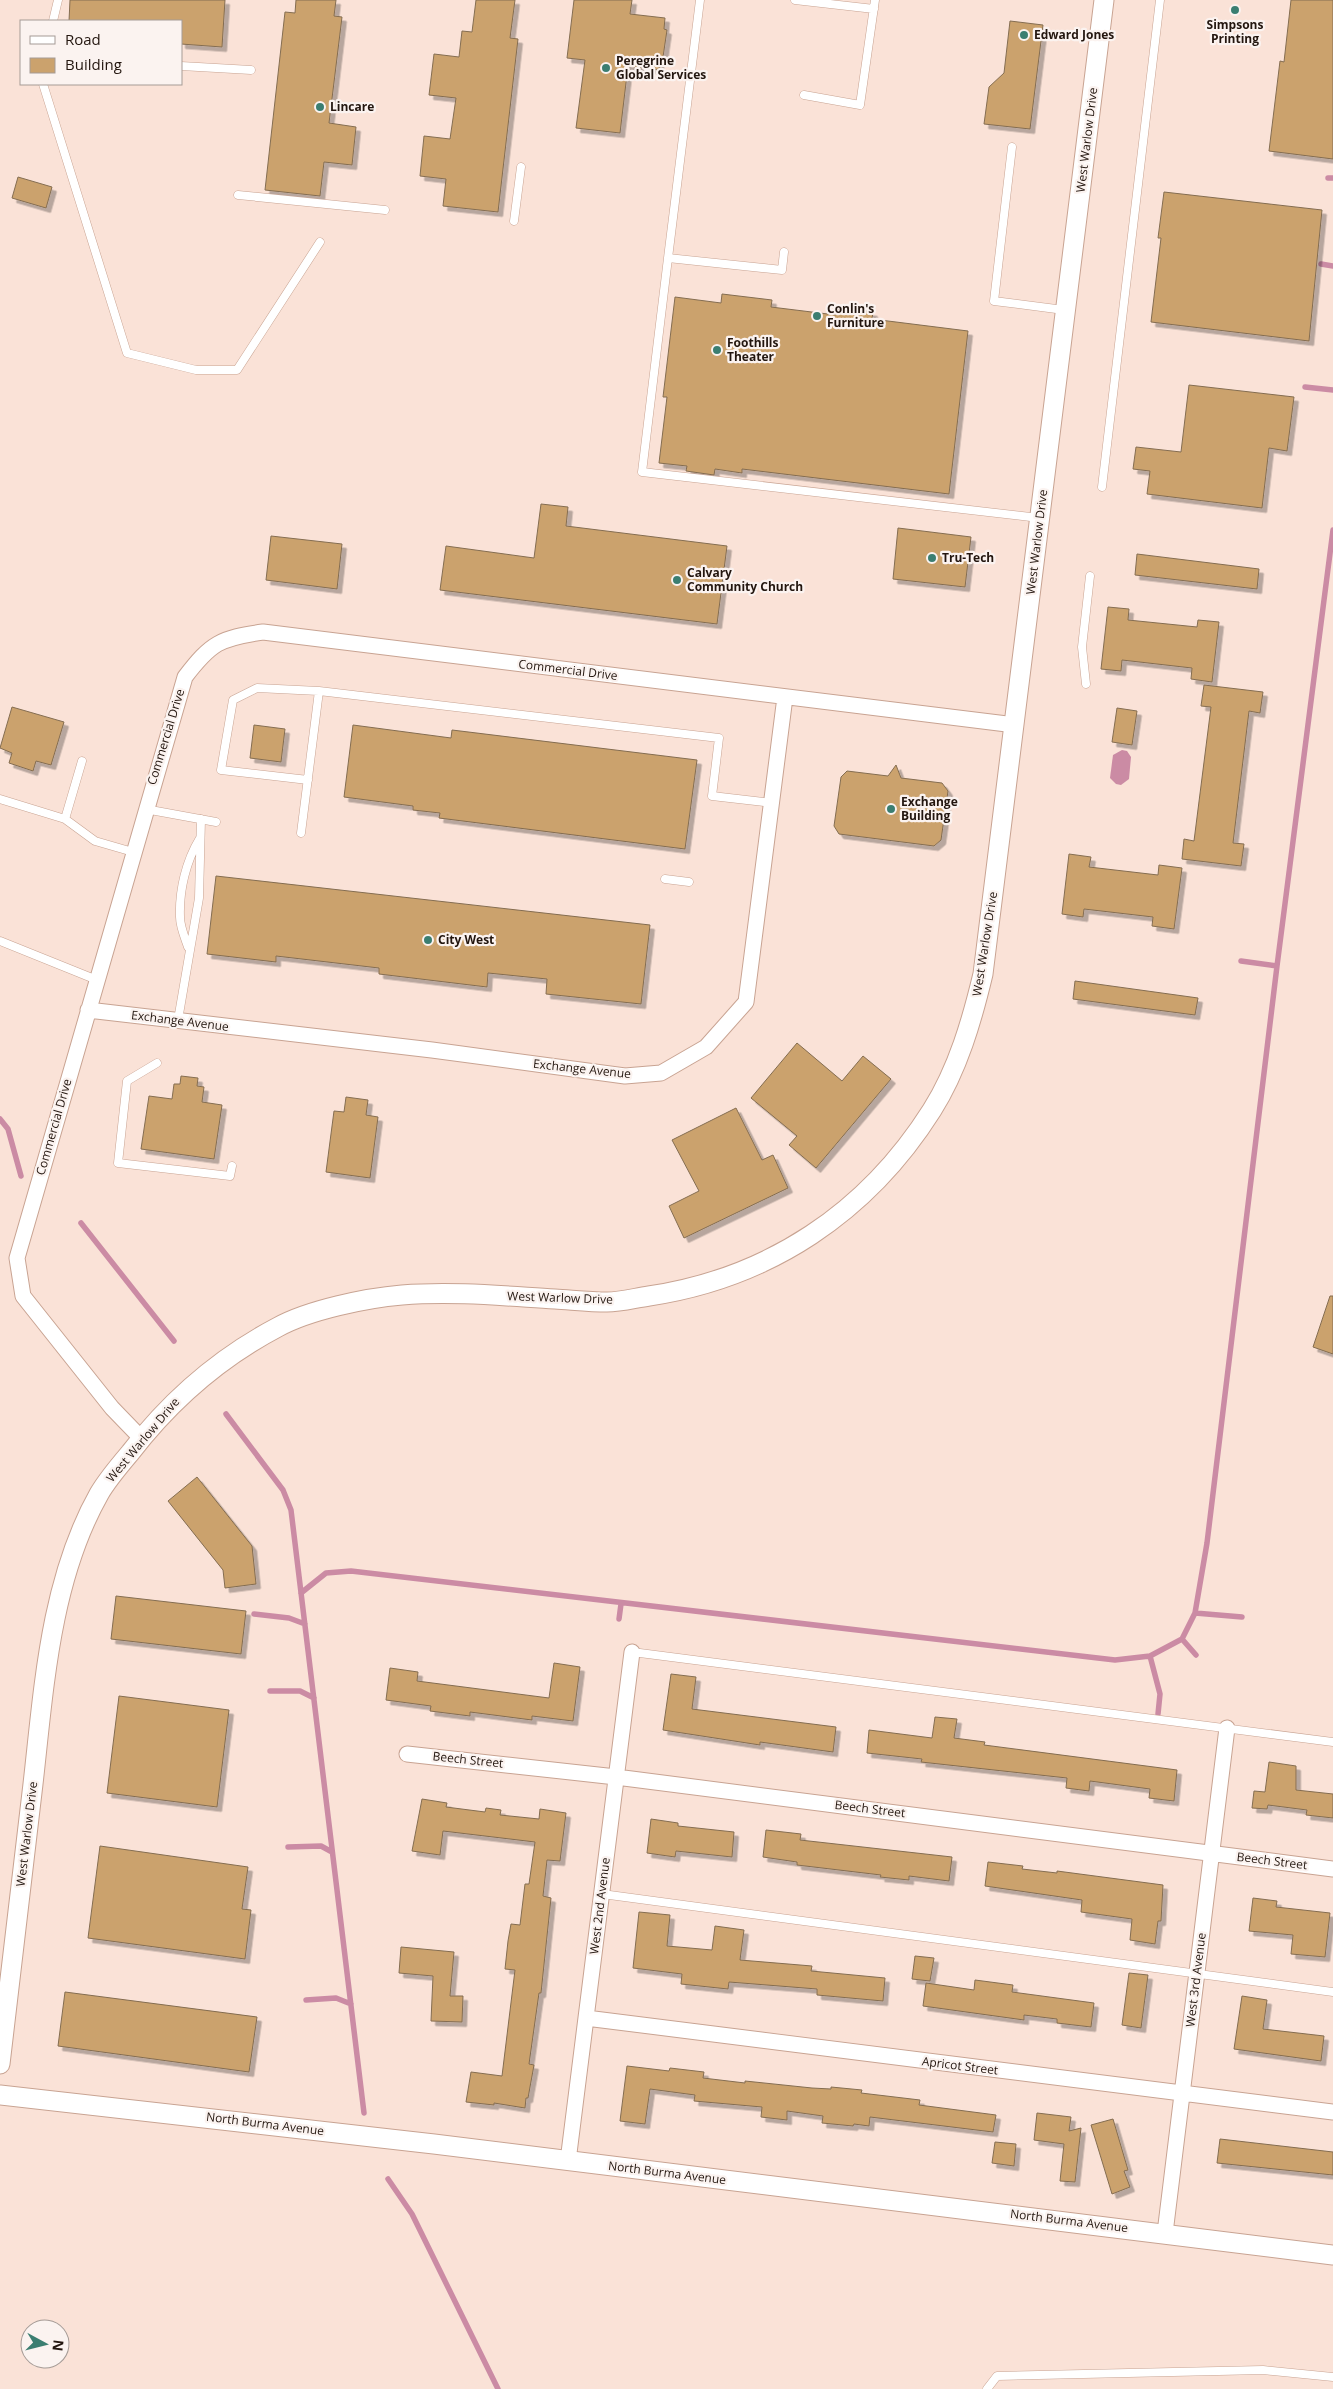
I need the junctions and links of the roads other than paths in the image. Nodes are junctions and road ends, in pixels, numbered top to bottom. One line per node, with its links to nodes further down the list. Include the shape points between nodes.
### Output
1 (58, 0): 8 (lane)
2 (700, 0): 20 (lane)
3 (795, 0): 7 (lane)
4 (875, 0): 7 (lane)
5 (1104, 0): 21 (street, West Warlow Drive)
6 (1160, 0): 22 (lane)
7 (874, 9): 12 (lane, via 860,104)
8 (53, 20)
9 (182, 66): 10 (lane)
10 (250, 70)
11 (43, 85): 18 (lane, via 127,353 196,370 237,370)
12 (804, 96)
13 (1012, 147): 21 (lane, via 994,301)
14 (520, 167): 17 (lane)
15 (238, 195): 16 (lane)
16 (385, 210)
17 (514, 221)
18 (320, 242)
19 (784, 252): 20 (lane, via 782,270)
20 (668, 258): 23 (lane, via 642,472)
21 (1066, 310): 23 (street, West Warlow Drive)
22 (1102, 487)
23 (1040, 518): 28 (street, West Warlow Drive)
24 (1090, 576): 25 (lane, via 1082,647)
25 (1086, 684)
26 (319, 691): 30 (lane); 30 (lane, via 257,688 233,700 221,770); 32 (lane, via 719,738 712,796)
27 (785, 697): 28 (street, Commercial Drive); 32 (street, Exchange Avenue); 33 (street, Commercial Drive, via 263,632 233,636 205,651 184,677)
28 (1015, 725): 49 (street, West Warlow Drive, via 983,974 970,1026 933,1108 871,1186 836,1219 787,1250 737,1274 680,1291 609,1302 467,1293 399,1295 332,1307 281,1325 211,1370 170,1405)
29 (82, 761): 34 (lane)
30 (308, 780): 37 (lane)
31 (0, 799): 34 (lane)
32 (772, 803): 46 (street, Exchange Avenue, via 746,1002 706,1047 661,1073 625,1076)
33 (145, 809): 35 (lane); 39 (street, Commercial Drive)
34 (64, 819): 39 (lane, via 94,841)
35 (201, 819): 36 (lane); 38 (lane)
36 (216, 822)
37 (301, 833)
38 (201, 836): 43 (lane, via 199,898); 43 (lane, via 182,883 180,918)
39 (133, 852): 44 (street, Commercial Drive)
40 (665, 879): 41 (lane)
41 (689, 882)
42 (0, 941): 44 (lane)
43 (189, 951): 46 (lane)
44 (97, 980): 45 (street, Commercial Drive)
45 (88, 1010): 46 (street, Exchange Avenue); 49 (street, Commercial Drive, via 16,1258 23,1296 112,1408)
46 (178, 1020)
47 (157, 1063): 48 (lane, via 127,1081 118,1163 230,1176)
48 (232, 1166)
49 (141, 1438): 61 (street, West Warlow Drive, via 100,1492 78,1541 60,1599 47,1668)
50 (632, 1652): 51 (lane); 54 (street, West 2nd Avenue)
51 (1227, 1728): 52 (lane); 55 (street, West 3rd Avenue)
52 (1333, 1742)
53 (407, 1754): 54 (street, Beech Street)
54 (616, 1777): 55 (street, Beech Street); 57 (street, West 2nd Avenue)
55 (1212, 1853): 56 (street, Beech Street); 58 (street, West 3rd Avenue)
56 (1333, 1869)
57 (602, 1894): 58 (lane); 60 (street, West 2nd Avenue)
58 (1196, 1975): 59 (lane); 62 (street, West 3rd Avenue)
59 (1333, 1992)
60 (586, 2018): 62 (street, Apricot Street); 65 (street, West 2nd Avenue)
61 (0, 2064)
62 (1182, 2094): 64 (street, Apricot Street); 66 (street, West 3rd Avenue)
63 (0, 2095): 65 (street, North Burma Avenue)
64 (1333, 2112)
65 (568, 2161): 66 (street, North Burma Avenue)
66 (1165, 2233): 67 (street, North Burma Avenue)
67 (1333, 2255)
68 (1333, 2378): 69 (lane, via 1263,2370 997,2376)
69 (987, 2389)

